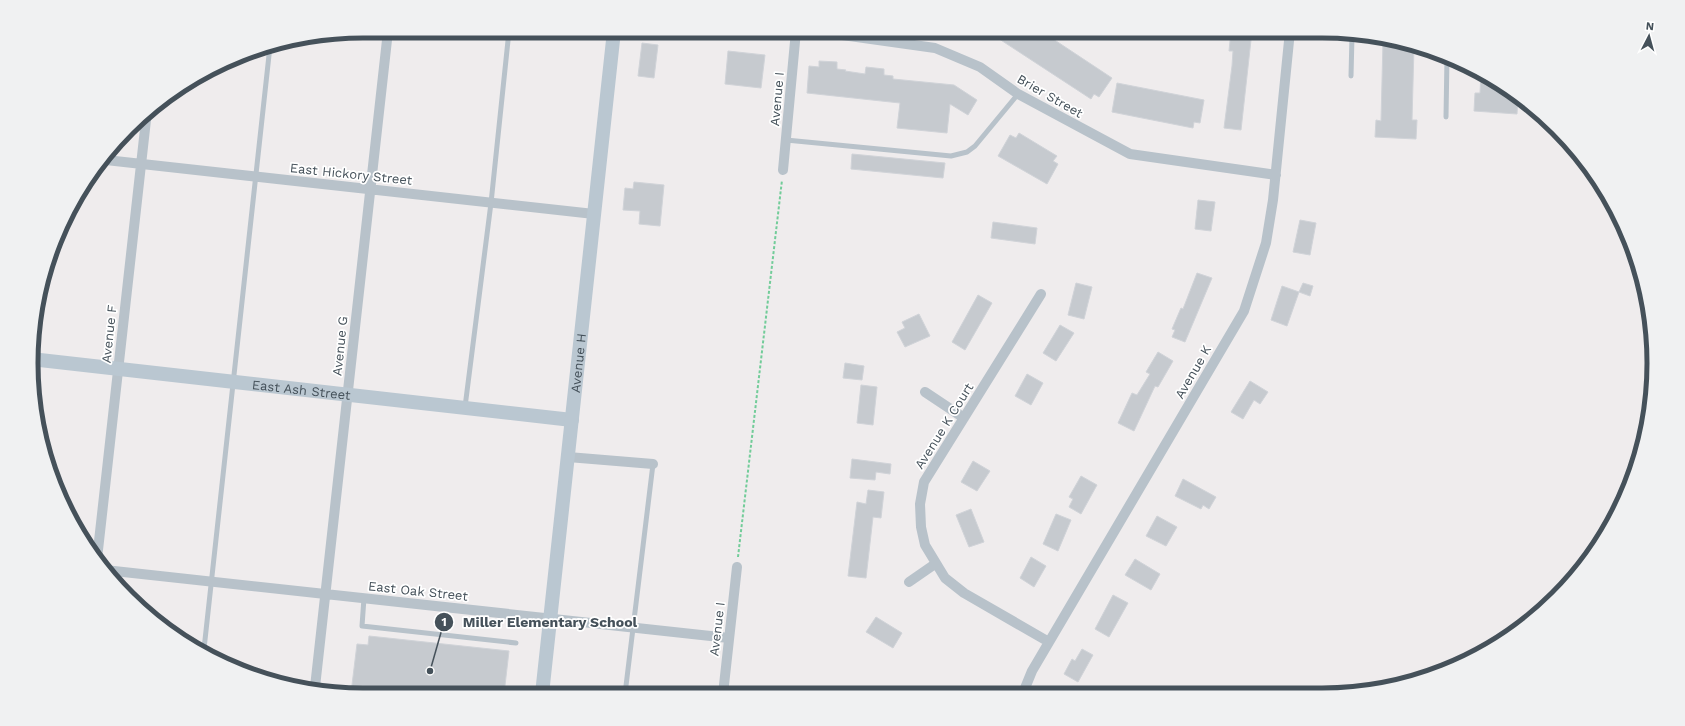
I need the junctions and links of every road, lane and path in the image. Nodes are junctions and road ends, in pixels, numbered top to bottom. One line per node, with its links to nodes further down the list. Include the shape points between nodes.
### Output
1 (387, 38): 20 (street, Avenue G)
2 (508, 38): 21 (lane)
3 (613, 38): 22 (street, Avenue H)
4 (795, 38): 14 (street, Avenue I)
5 (864, 38): 11 (street, Brier Street, via 935,48 980,67)
6 (1289, 38): 18 (street, Avenue K)
7 (1352, 40): 10 (lane)
8 (269, 52): 19 (lane)
9 (1447, 63): 12 (lane)
10 (1351, 76)
11 (1018, 94): 14 (lane, via 975,146 967,152 951,156); 18 (street, Brier Street, via 1130,154)
12 (1446, 117)
13 (146, 122): 16 (street, Avenue F)
14 (786, 140): 17 (street, Avenue I)
15 (109, 160): 16 (street, East Hickory Street)
16 (141, 164): 19 (street, East Hickory Street); 25 (street, Avenue F)
17 (783, 170): 36 (path)
18 (1276, 175): 45 (street, Avenue K, via 1266,243 1244,311)
19 (255, 176): 20 (street, East Hickory Street); 26 (lane)
20 (370, 189): 21 (street, East Hickory Street); 28 (street, Avenue G)
21 (491, 203): 22 (street, East Hickory Street); 29 (lane)
22 (594, 214): 31 (street, Avenue H)
23 (1041, 294): 30 (street, Avenue K Court)
24 (38, 360): 25 (street, East Ash Street)
25 (118, 369): 26 (street, East Ash Street); 34 (street, Avenue F)
26 (232, 382): 28 (street, East Ash Street); 38 (lane)
27 (925, 392): 30 (street)
28 (348, 395): 29 (street, East Ash Street); 40 (street, Avenue G)
29 (465, 408): 31 (street, East Ash Street)
30 (964, 418): 35 (street, Avenue K Court, via 924,482 920,504 921,527 925,545)
31 (572, 420): 32 (street, Avenue H)
32 (568, 457): 33 (street); 42 (street, Avenue H)
33 (653, 464): 43 (lane)
34 (98, 551)
35 (935, 564): 39 (street); 45 (street, Avenue K Court, via 945,578 964,592)
36 (737, 567): 44 (street, Avenue I)
37 (114, 571): 38 (street, East Oak Street)
38 (210, 581): 40 (street, East Oak Street); 47 (lane)
39 (908, 582)
40 (326, 594): 41 (street, East Oak Street); 48 (street, Avenue G)
41 (364, 598): 42 (street, East Oak Street); 46 (lane, via 362,626)
42 (551, 618): 43 (street, East Oak Street); 49 (street, Avenue H)
43 (632, 627): 44 (street, East Oak Street); 50 (lane)
44 (729, 638): 51 (street, Avenue I)
45 (1049, 642): 52 (street, Avenue K)
46 (516, 643)
47 (204, 646)
48 (315, 684)
49 (543, 688)
50 (626, 688)
51 (723, 688)
52 (1025, 688)

